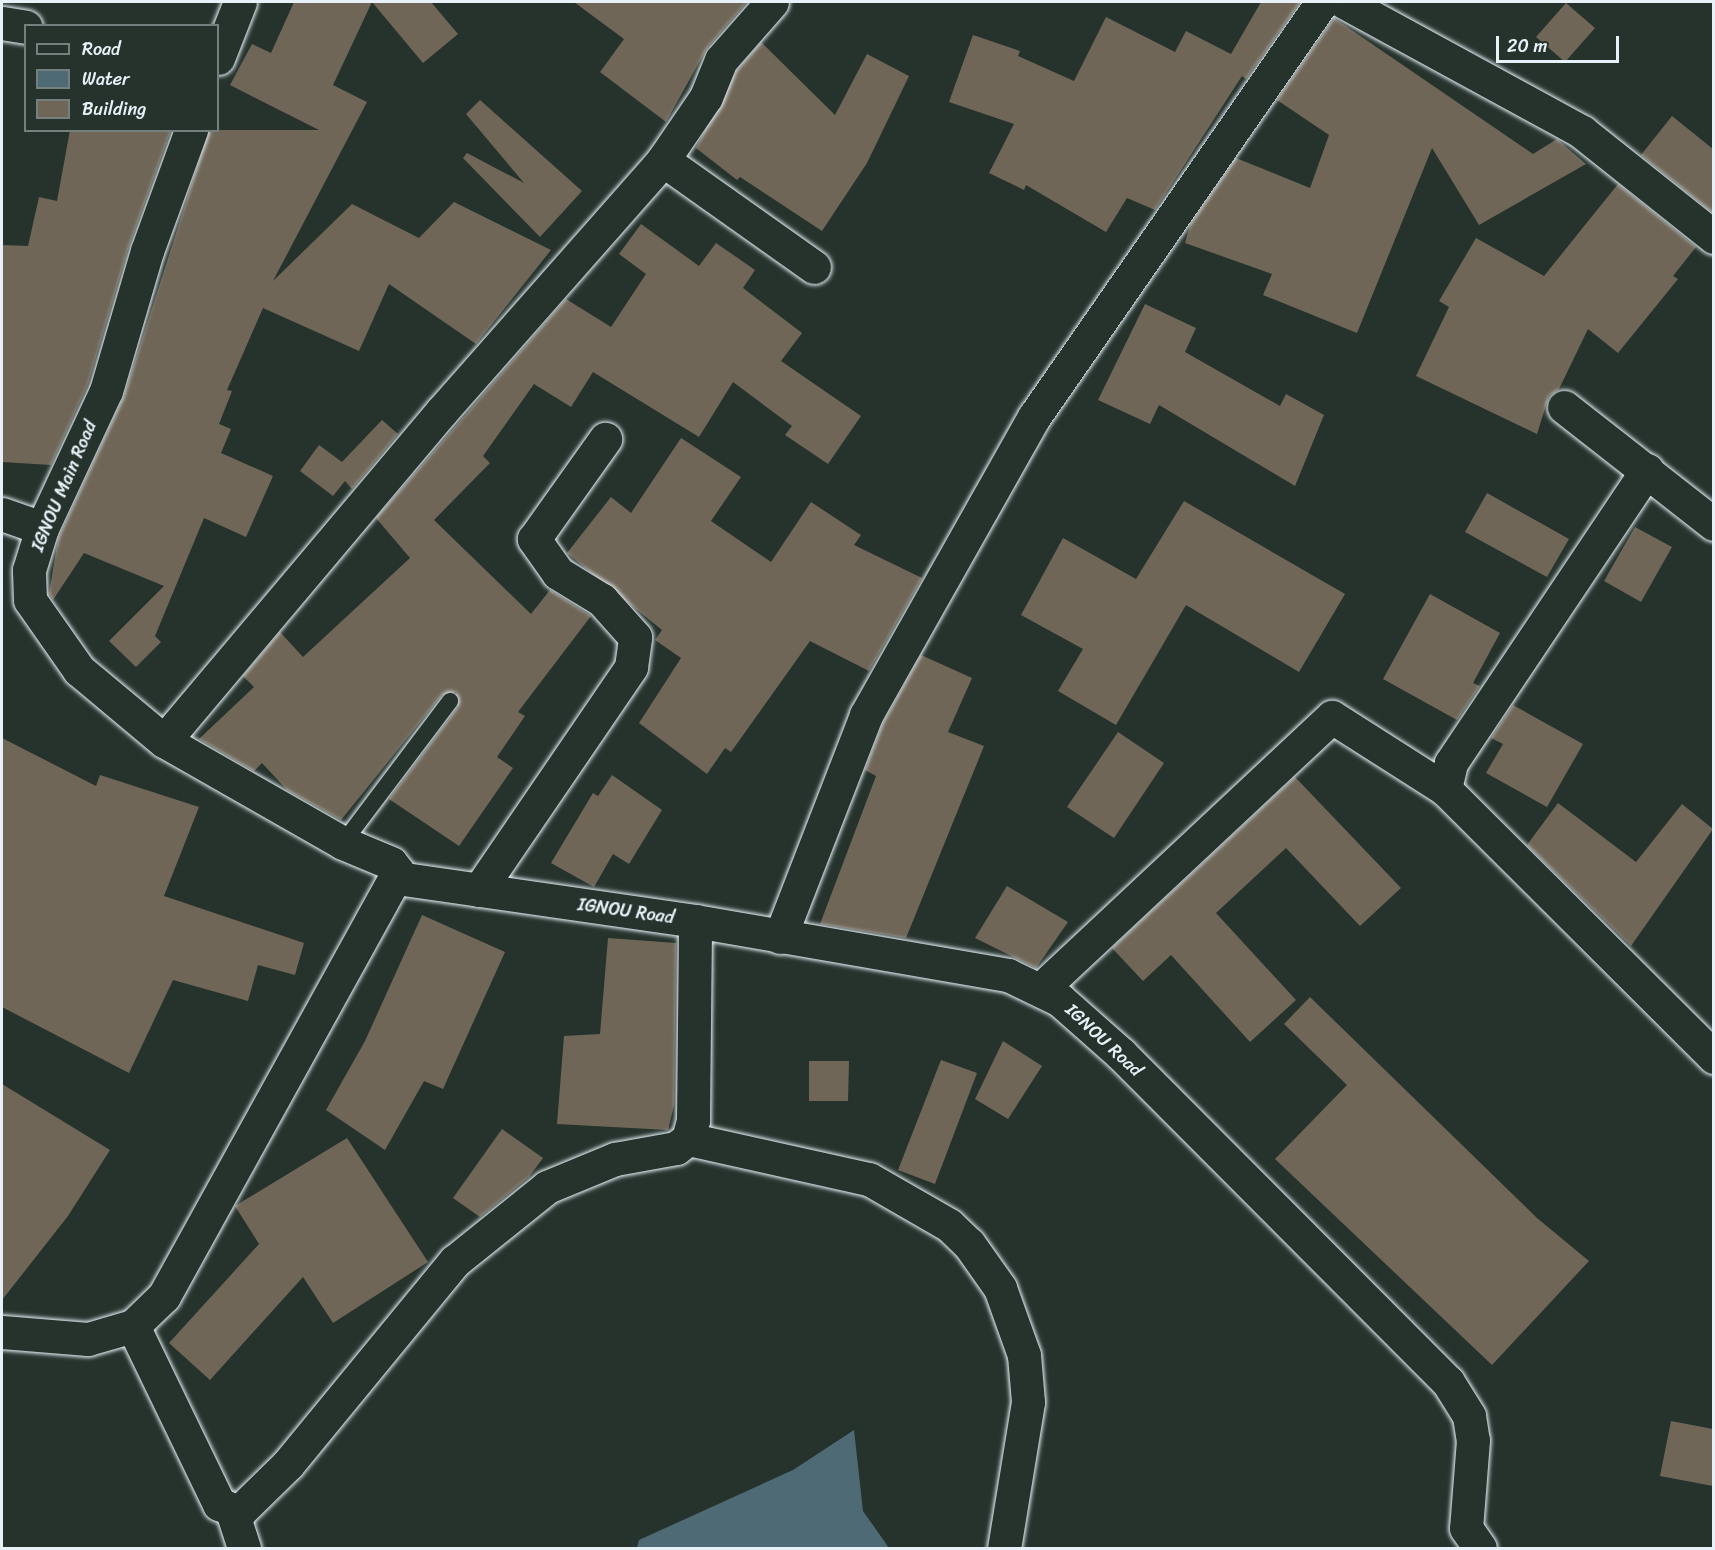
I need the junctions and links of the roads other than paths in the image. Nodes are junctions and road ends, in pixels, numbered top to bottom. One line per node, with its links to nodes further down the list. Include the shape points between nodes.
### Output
1 (240, 2): 7 (street)
2 (772, 2): 9 (street, via 721,60 706,97)
3 (1322, 2): 25 (street, via 1034,417 866,715)
4 (1344, 2): 10 (street, via 1582,132)
5 (2, 23): 6 (street)
6 (24, 27)
7 (219, 55)
8 (190, 132): 17 (street, IGNOU Main Road, via 147,252 106,391)
9 (663, 160): 11 (street); 19 (street, via 442,411)
10 (1713, 237)
11 (814, 267)
12 (1564, 407): 14 (street)
13 (605, 439): 23 (street, via 534,539 558,573 602,600 634,637 631,667)
14 (1647, 470): 16 (street); 20 (street, via 1451,763 1444,777)
15 (2, 514): 17 (street)
16 (1713, 524)
17 (42, 528): 19 (street, IGNOU Main Road, via 29,570 30,600 79,670)
18 (450, 701): 21 (lane)
19 (164, 741): 21 (street, IGNOU Main Road)
20 (1445, 789): 26 (street, via 1332,717); 27 (street)
21 (343, 843): 22 (street, IGNOU Main Road, via 391,863)
22 (397, 878): 23 (street, IGNOU Road); 29 (street, via 164,1296)
23 (479, 890): 24 (street, IGNOU Road)
24 (695, 921): 25 (street, IGNOU Road); 28 (street, via 693,1120)
25 (780, 937): 26 (street, IGNOU Road, via 1008,975)
26 (1041, 989): 32 (street, IGNOU Road, via 1090,1024 1448,1382 1469,1416 1473,1440 1466,1528)
27 (1713, 1057)
28 (688, 1139): 31 (street, via 676,1148 615,1159 547,1187 455,1261 288,1464 246,1508); 34 (street, via 868,1179 949,1225 969,1244 1000,1288 1024,1355 1028,1402)
29 (133, 1326): 30 (street, via 88,1339); 31 (street, via 219,1504)
30 (2, 1332)
31 (233, 1514): 33 (street)
32 (1473, 1546)
33 (244, 1548)
34 (1004, 1548)

